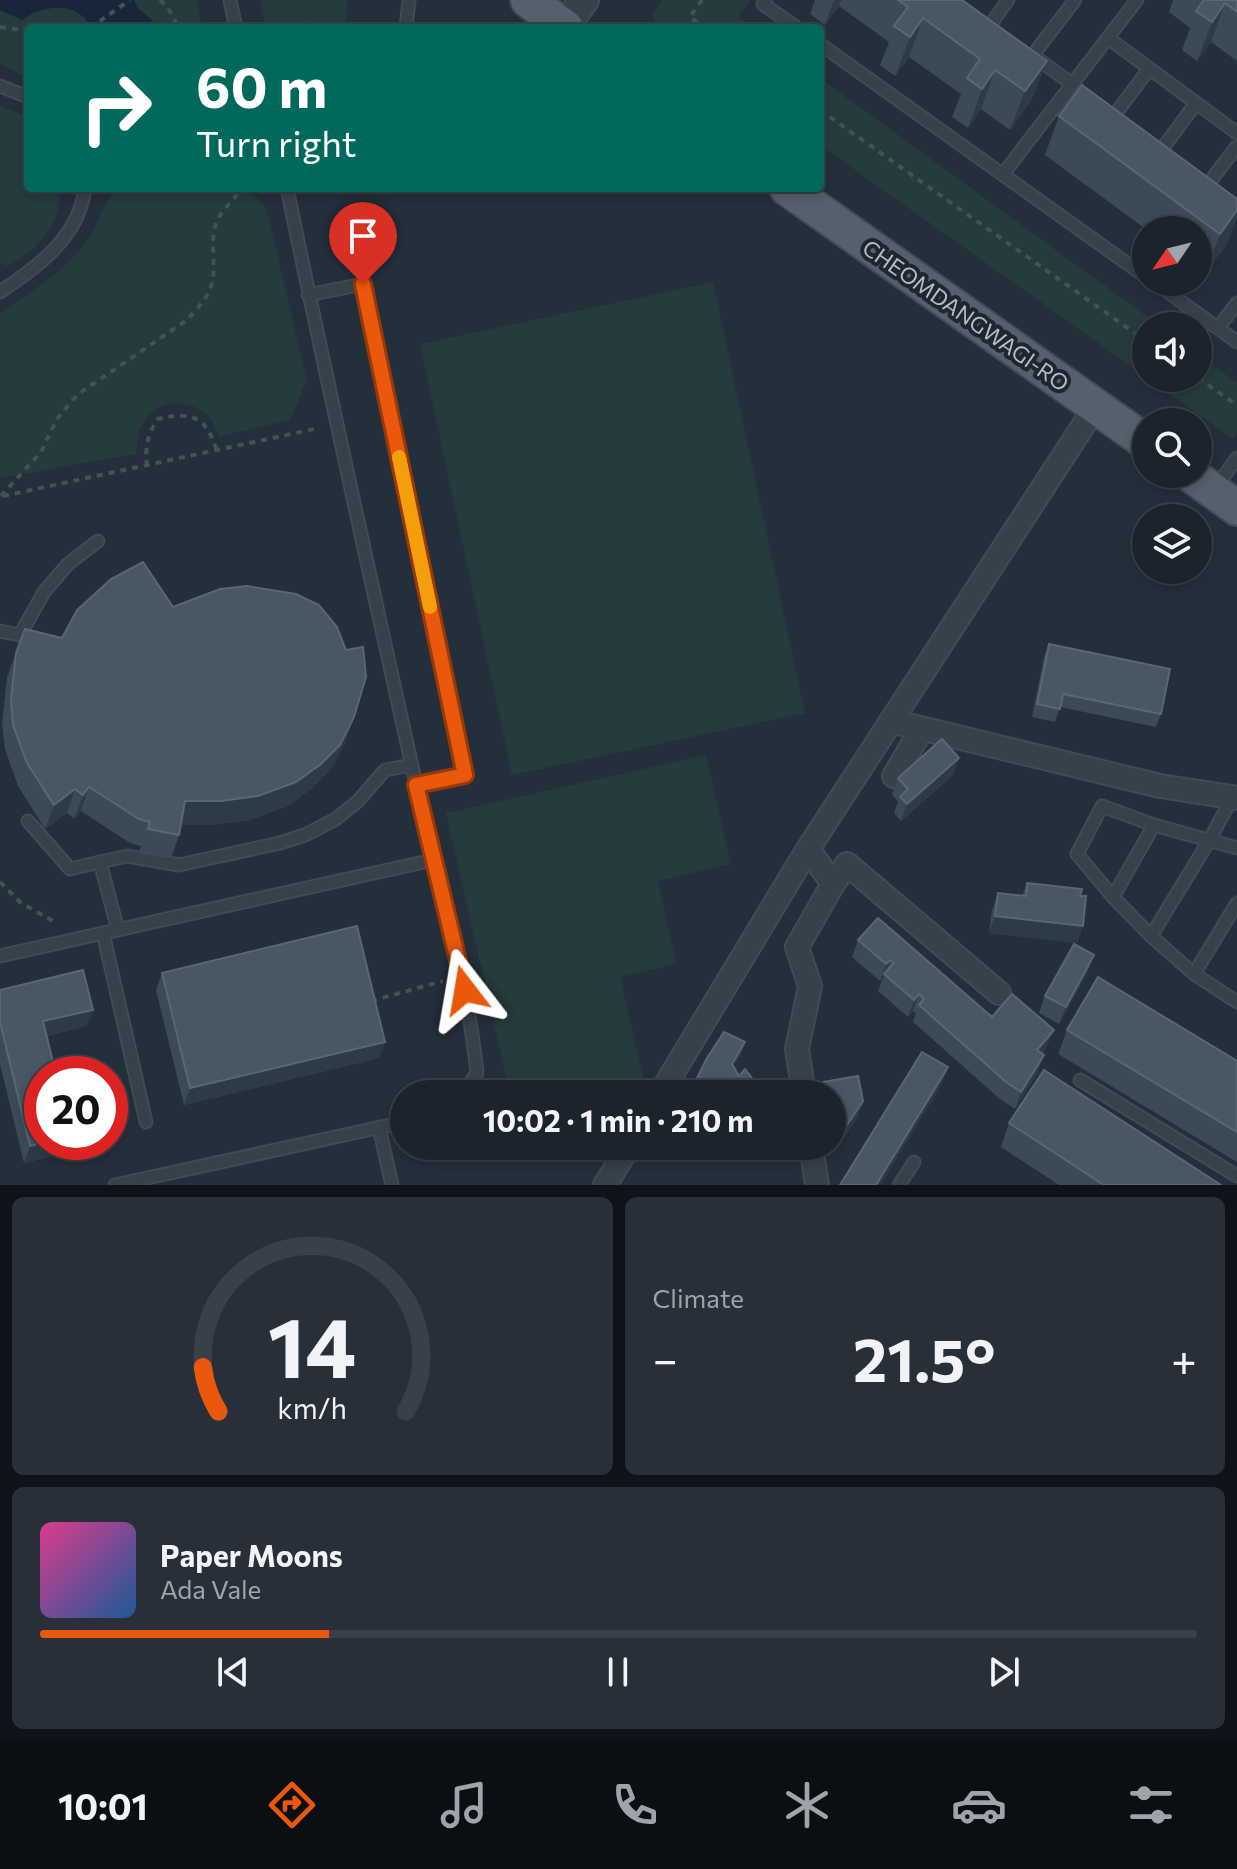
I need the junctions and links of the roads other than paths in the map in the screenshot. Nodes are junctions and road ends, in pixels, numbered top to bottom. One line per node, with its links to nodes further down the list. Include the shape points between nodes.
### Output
1 (230, 0): 10 (lane)
2 (409, 0): 11 (lane)
3 (528, 0): 9 (main road)
4 (766, 0): 12 (lane, via 763,4)
5 (1008, 0): 13 (lane)
6 (1075, 0): 18 (lane)
7 (1137, 0): 15 (lane)
8 (979, 16): 13 (lane)
9 (569, 21)
10 (235, 24)
11 (406, 24)
12 (791, 24)
13 (991, 24): 14 (lane)
14 (1001, 32)
15 (1108, 38): 19 (lane); 20 (lane)
16 (824, 47): 28 (lane)
17 (1023, 48): 18 (lane)
18 (1033, 55): 20 (lane)
19 (1149, 69): 23 (lane); 24 (lane)
20 (1072, 84): 28 (lane)
21 (0, 86): 22 (lane)
22 (24, 95)
23 (1196, 103): 25 (lane); 27 (lane)
24 (1105, 128)
25 (1237, 133)
26 (1237, 146): 32 (lane)
27 (1152, 163)
28 (1003, 174): 33 (lane)
29 (85, 192): 34 (lane, via 70,231 49,257)
30 (288, 192): 35 (lane)
31 (793, 192): 40 (main road, CHEOMDANGWAGI-RO)
32 (1198, 197)
33 (1132, 267)
34 (0, 292)
35 (308, 295): 48 (lane); 50 (lane, via 363,284 465,775)
36 (1173, 296): 38 (lane)
37 (1237, 303): 38 (lane)
38 (1218, 328): 39 (lane)
39 (1237, 342)
40 (1096, 406): 41 (main road, CHEOMDANGWAGI-RO); 46 (street)
41 (1132, 432)
42 (1237, 458): 43 (lane)
43 (1213, 491)
44 (98, 541): 45 (lane, via 44,592 20,635)
45 (0, 631)
46 (891, 721): 47 (street); 56 (street)
47 (922, 729): 49 (street); 51 (street, via 1160,786)
48 (412, 765): 50 (lane); 58 (lane, via 385,770 336,819 305,835 179,865 127,856)
49 (894, 776)
50 (416, 785): 57 (lane)
51 (1235, 795): 54 (lane)
52 (28, 821): 58 (lane, via 70,869)
53 (1154, 825): 54 (lane); 60 (lane); 60 (lane, via 1102,806 1077,854)
54 (1209, 841): 55 (lane); 64 (lane)
55 (1237, 848)
56 (808, 849): 59 (street); 70 (street)
57 (433, 860): 62 (lane); 69 (lane, via 471,1015 477,1073)
58 (100, 862): 62 (lane)
59 (833, 884): 67 (street, via 847,864); 71 (street, via 797,947 810,986 797,1049)
60 (1113, 897): 64 (lane)
61 (1237, 903): 66 (lane)
62 (118, 930): 63 (lane)
63 (103, 933): 65 (lane); 73 (lane)
64 (1151, 936): 66 (lane)
65 (0, 956)
66 (1194, 974): 68 (lane)
67 (999, 993)
68 (1237, 1002)
69 (472, 1080)
70 (668, 1080)
71 (802, 1080)
72 (1080, 1080): 79 (lane)
73 (146, 1122)
74 (390, 1125): 75 (lane)
75 (379, 1127): 80 (lane); 81 (lane)
76 (620, 1160): 82 (street)
77 (813, 1160): 83 (street)
78 (914, 1162): 84 (lane)
79 (1237, 1176)
80 (115, 1185)
81 (392, 1185)
82 (605, 1185)
83 (817, 1185)
84 (899, 1185)

